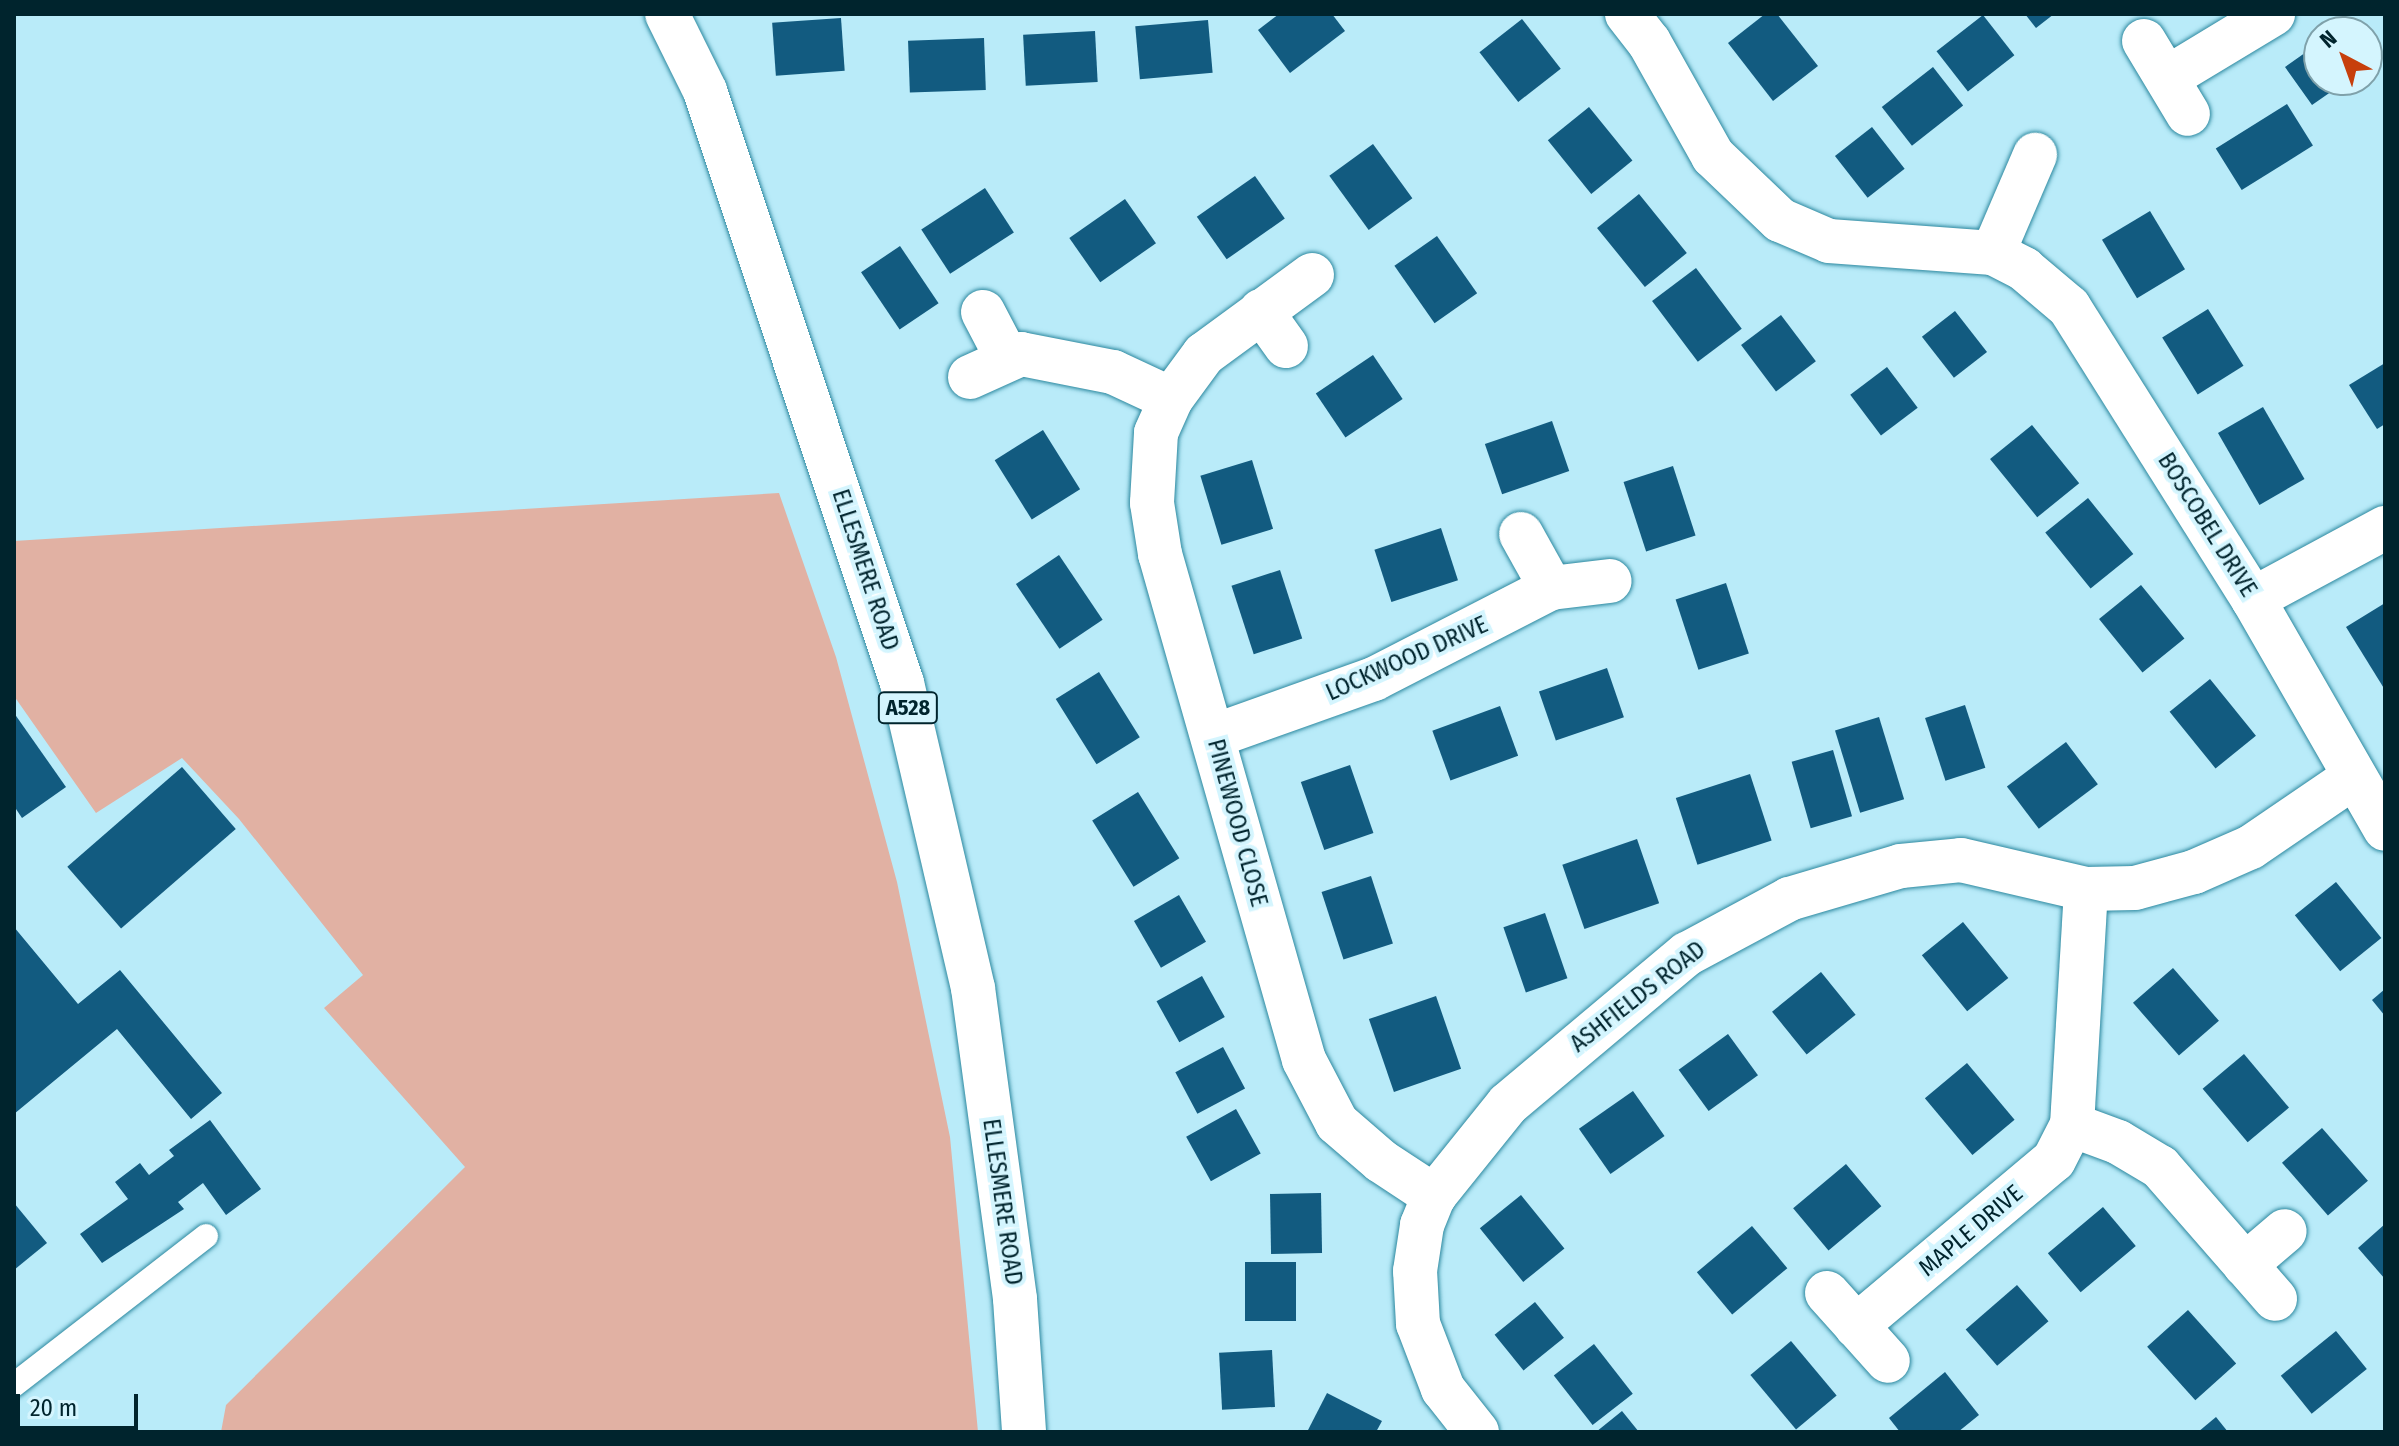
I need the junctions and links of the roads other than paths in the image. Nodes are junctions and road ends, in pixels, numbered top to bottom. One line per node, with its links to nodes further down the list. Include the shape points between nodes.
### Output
1 (667, 14): 31 (street, ELLESMERE ROAD / A528, via 705,91 902,683 973,988 1015,1299)
2 (1627, 14): 6 (street, BOSCOBEL DRIVE, via 1649,42 1713,156 1780,220 1829,241)
3 (2273, 14): 4 (street, via 2178,96)
4 (2144, 41)
5 (2034, 156): 6 (street)
6 (1993, 253): 16 (street, BOSCOBEL DRIVE, via 2024,269 2069,307)
7 (1312, 275): 8 (street, PINEWOOD CLOSE)
8 (1261, 311): 10 (street); 11 (street, PINEWOOD CLOSE, via 1204,354)
9 (983, 312): 11 (street, via 988,366 1063,358 1113,372)
10 (1286, 346)
11 (1171, 399): 17 (street, PINEWOOD CLOSE, via 1156,433 1152,503 1160,554)
12 (2385, 528): 16 (street)
13 (1521, 534): 15 (street)
14 (1610, 581): 15 (street, LOCKWOOD DRIVE, via 1575,581)
15 (1551, 588): 17 (street, LOCKWOOD DRIVE, via 1374,679)
16 (2253, 599): 18 (street, BOSCOBEL DRIVE)
17 (1214, 736): 22 (street, PINEWOOD CLOSE, via 1304,1060 1337,1123)
18 (2352, 778): 19 (street, BOSCOBEL DRIVE); 20 (street, ASHFIELDS ROAD, via 2251,847 2194,872 2135,888)
19 (2385, 829)
20 (2086, 889): 21 (street, MAPLE DRIVE); 22 (street, ASHFIELDS ROAD, via 1961,860 1901,866 1789,899 1687,954 1583,1037 1508,1104)
21 (2072, 1125): 25 (street, via 2118,1142 2160,1167); 28 (street, MAPLE DRIVE, via 2054,1160)
22 (1434, 1196): 32 (street, ASHFIELDS ROAD, via 1422,1225 1415,1271 1418,1324 1443,1389)
23 (2285, 1231): 25 (street)
24 (206, 1236): 30 (lane)
25 (2245, 1265): 27 (street)
26 (1827, 1293): 28 (street)
27 (2275, 1299)
28 (1856, 1326): 29 (street)
29 (1888, 1361)
30 (14, 1385)
31 (1024, 1432)
32 (1477, 1432)

